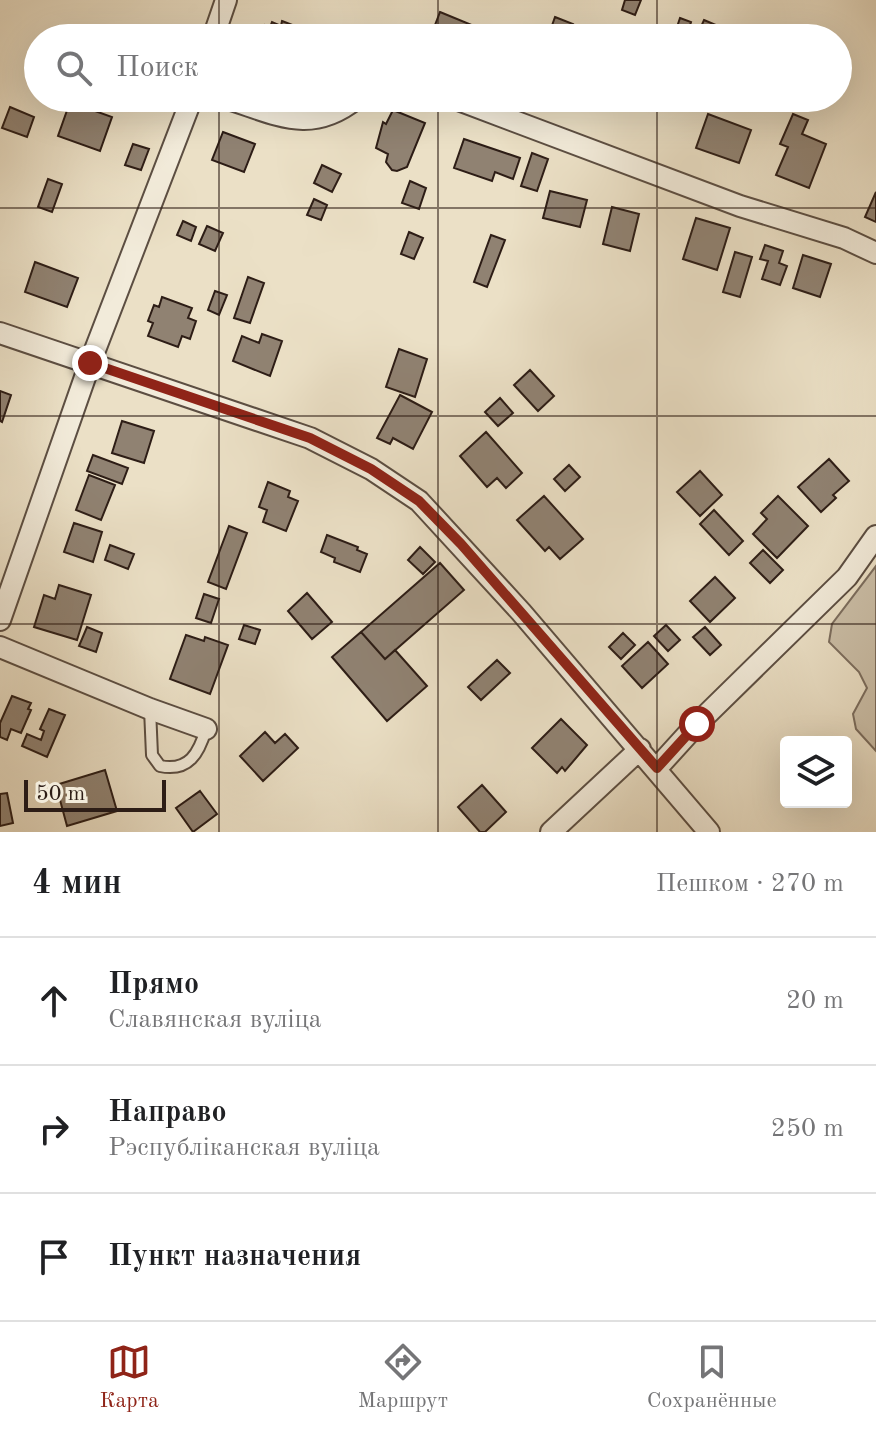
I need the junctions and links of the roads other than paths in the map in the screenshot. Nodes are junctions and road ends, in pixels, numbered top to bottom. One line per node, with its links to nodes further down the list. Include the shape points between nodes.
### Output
1 (226, 0): 2 (street)
2 (218, 24)
3 (187, 112): 9 (street)
4 (270, 112): 5 (street, via 321,119)
5 (340, 112)
6 (490, 112): 7 (street)
7 (876, 253)
8 (0, 333): 9 (street)
9 (90, 363): 11 (street); 15 (street, via 310,438 419,501)
10 (876, 536): 16 (street, via 847,577)
11 (0, 620)
12 (0, 647): 13 (street)
13 (150, 709): 14 (street); 14 (lane, via 152,755 160,766 188,763 200,751)
14 (206, 729)
15 (640, 749): 16 (street); 17 (street)
16 (657, 768): 18 (street)
17 (551, 832)
18 (709, 832)

